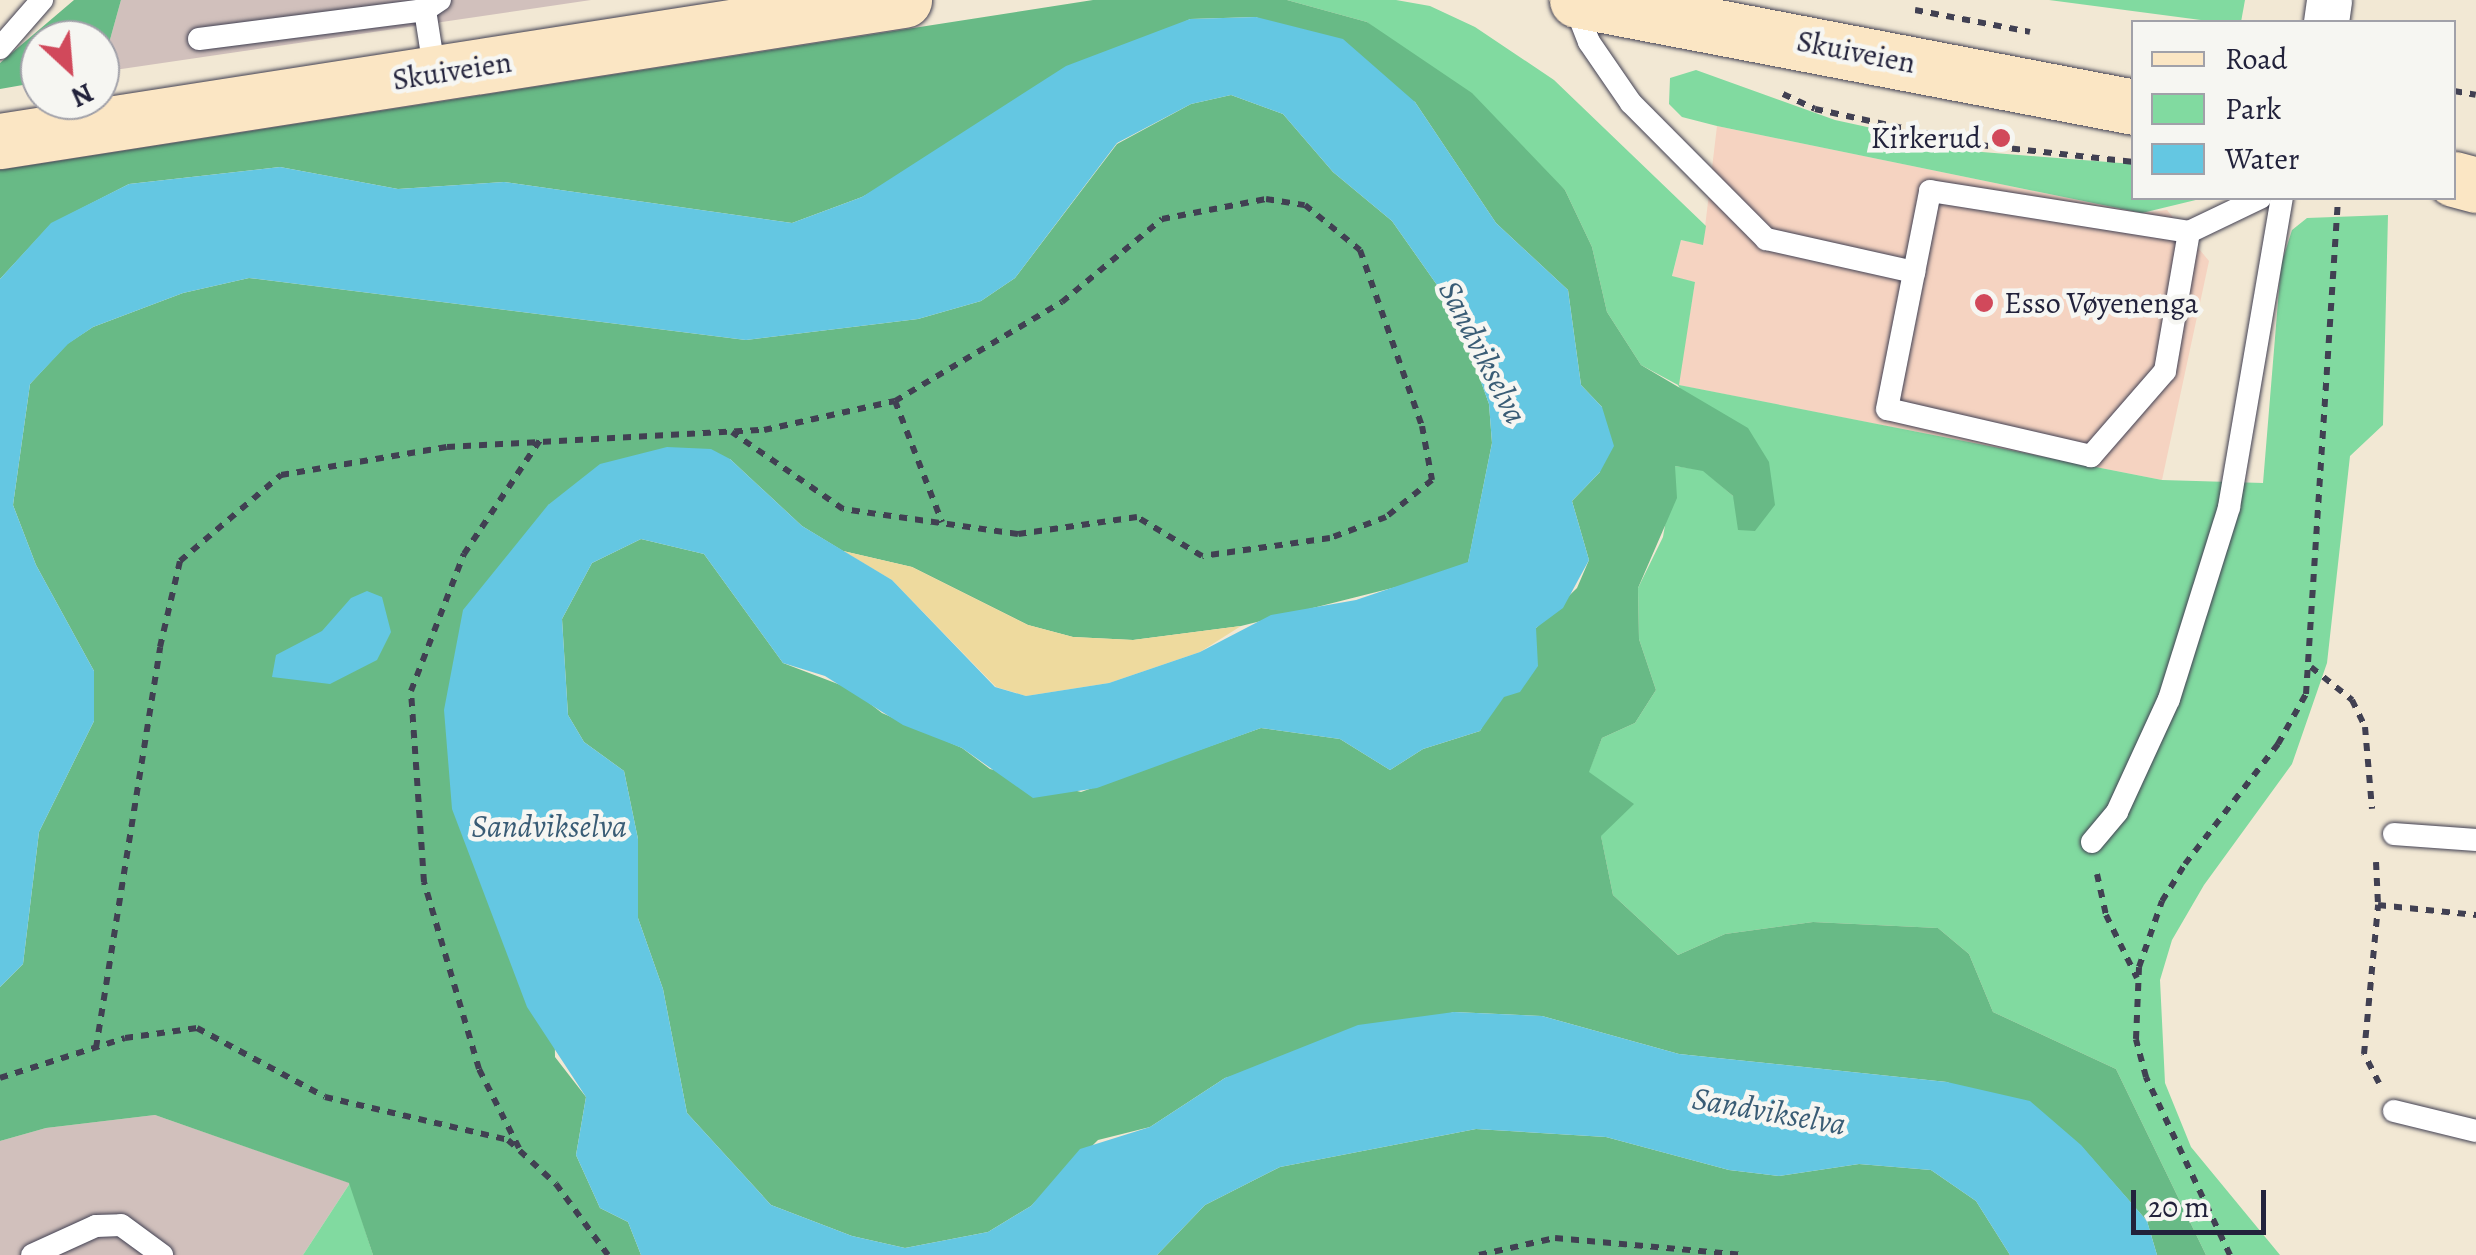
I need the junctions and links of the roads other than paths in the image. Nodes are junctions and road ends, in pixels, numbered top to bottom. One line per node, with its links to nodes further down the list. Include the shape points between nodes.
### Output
1 (42, 0): 6 (lane)
2 (904, 0): 7 (main road, Skuiveien)
3 (1575, 0): 8 (main road, Skuiveien); 13 (lane, via 1589,42 1631,103 1766,239)
4 (432, 5): 5 (lane); 7 (lane)
5 (199, 39)
6 (0, 48)
7 (435, 74): 9 (main road, Skuiveien)
8 (2131, 106)
9 (0, 141)
10 (2256, 200): 12 (lane)
11 (2282, 200): 16 (lane, via 2228,507 2169,698 2117,812)
12 (2189, 232): 13 (lane, via 1930,192); 13 (lane, via 2165,370 2091,456 1887,408)
13 (1914, 272)
14 (2394, 834): 15 (lane)
15 (2476, 840)
16 (2092, 842)
17 (2394, 1111): 18 (lane)
18 (2476, 1131)
19 (32, 1255): 20 (lane, via 96,1226 121,1225)
20 (162, 1255)

